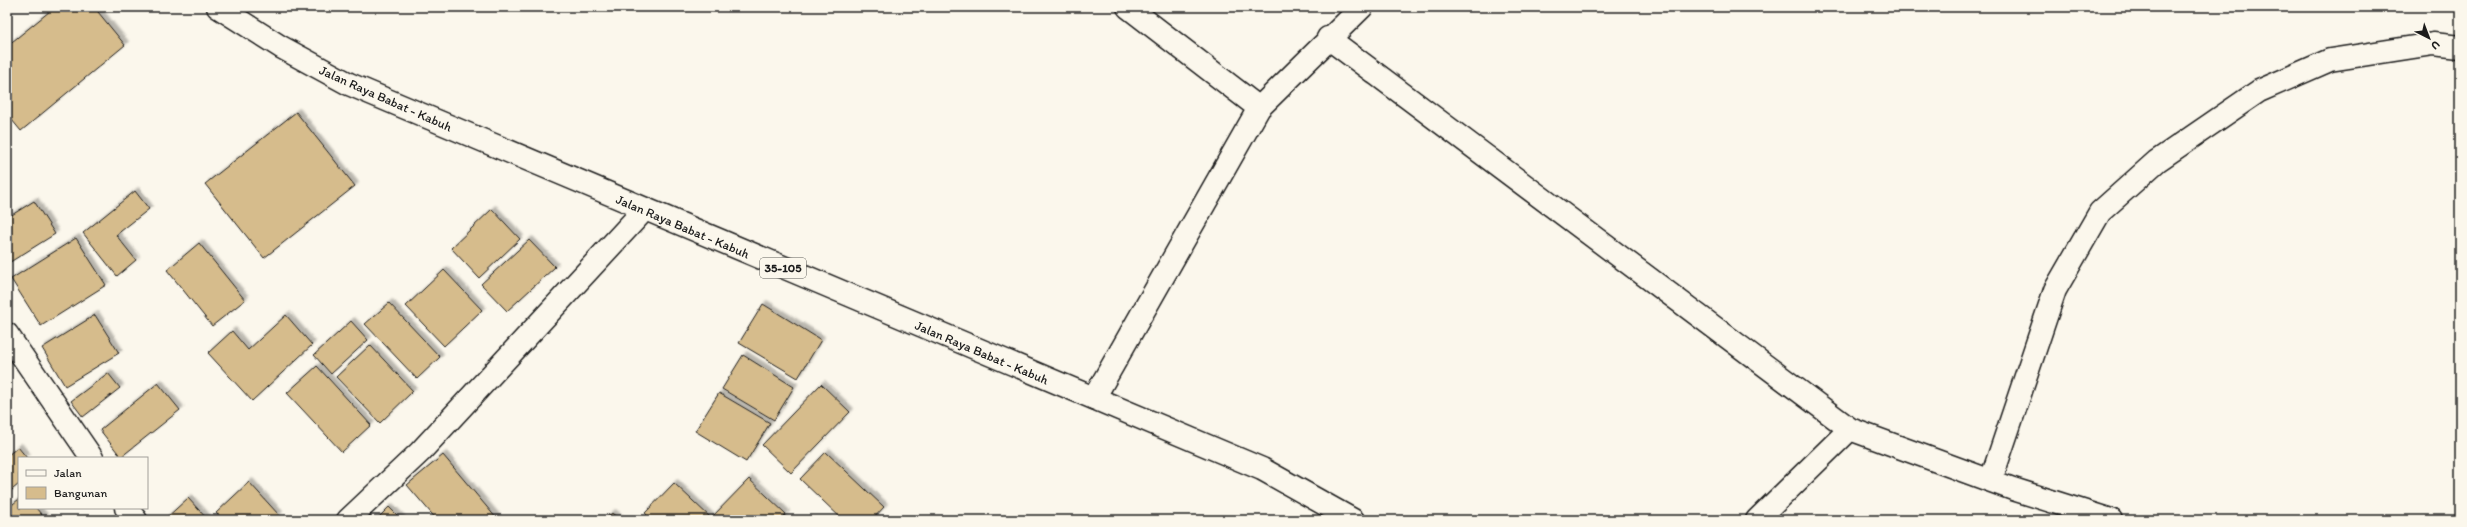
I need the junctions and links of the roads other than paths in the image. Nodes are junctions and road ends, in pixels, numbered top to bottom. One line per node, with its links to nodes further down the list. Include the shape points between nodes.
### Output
1 (218, 7): 7 (street, Jalan Raya Babat - Kabuh / 35-105, via 280,47 349,84)
2 (1128, 7): 6 (street)
3 (1362, 7): 4 (street)
4 (1328, 38): 6 (street); 10 (street)
5 (2460, 46): 12 (street, via 2433,44 2330,60 2259,91 2157,161 2100,212 2055,290)
6 (1259, 108): 9 (street)
7 (644, 210): 9 (street, Jalan Raya Babat - Kabuh / 35-105); 15 (street, via 420,452)
8 (7, 334): 11 (street)
9 (1094, 398): 16 (street, Jalan Raya Babat - Kabuh / 35-105, via 1262,470)
10 (1850, 429): 12 (street); 17 (street)
11 (91, 457)
12 (1991, 480): 18 (street)
13 (127, 509): 14 (street)
14 (136, 520)
15 (348, 520)
16 (1352, 520)
17 (1756, 520)
18 (2111, 520)

